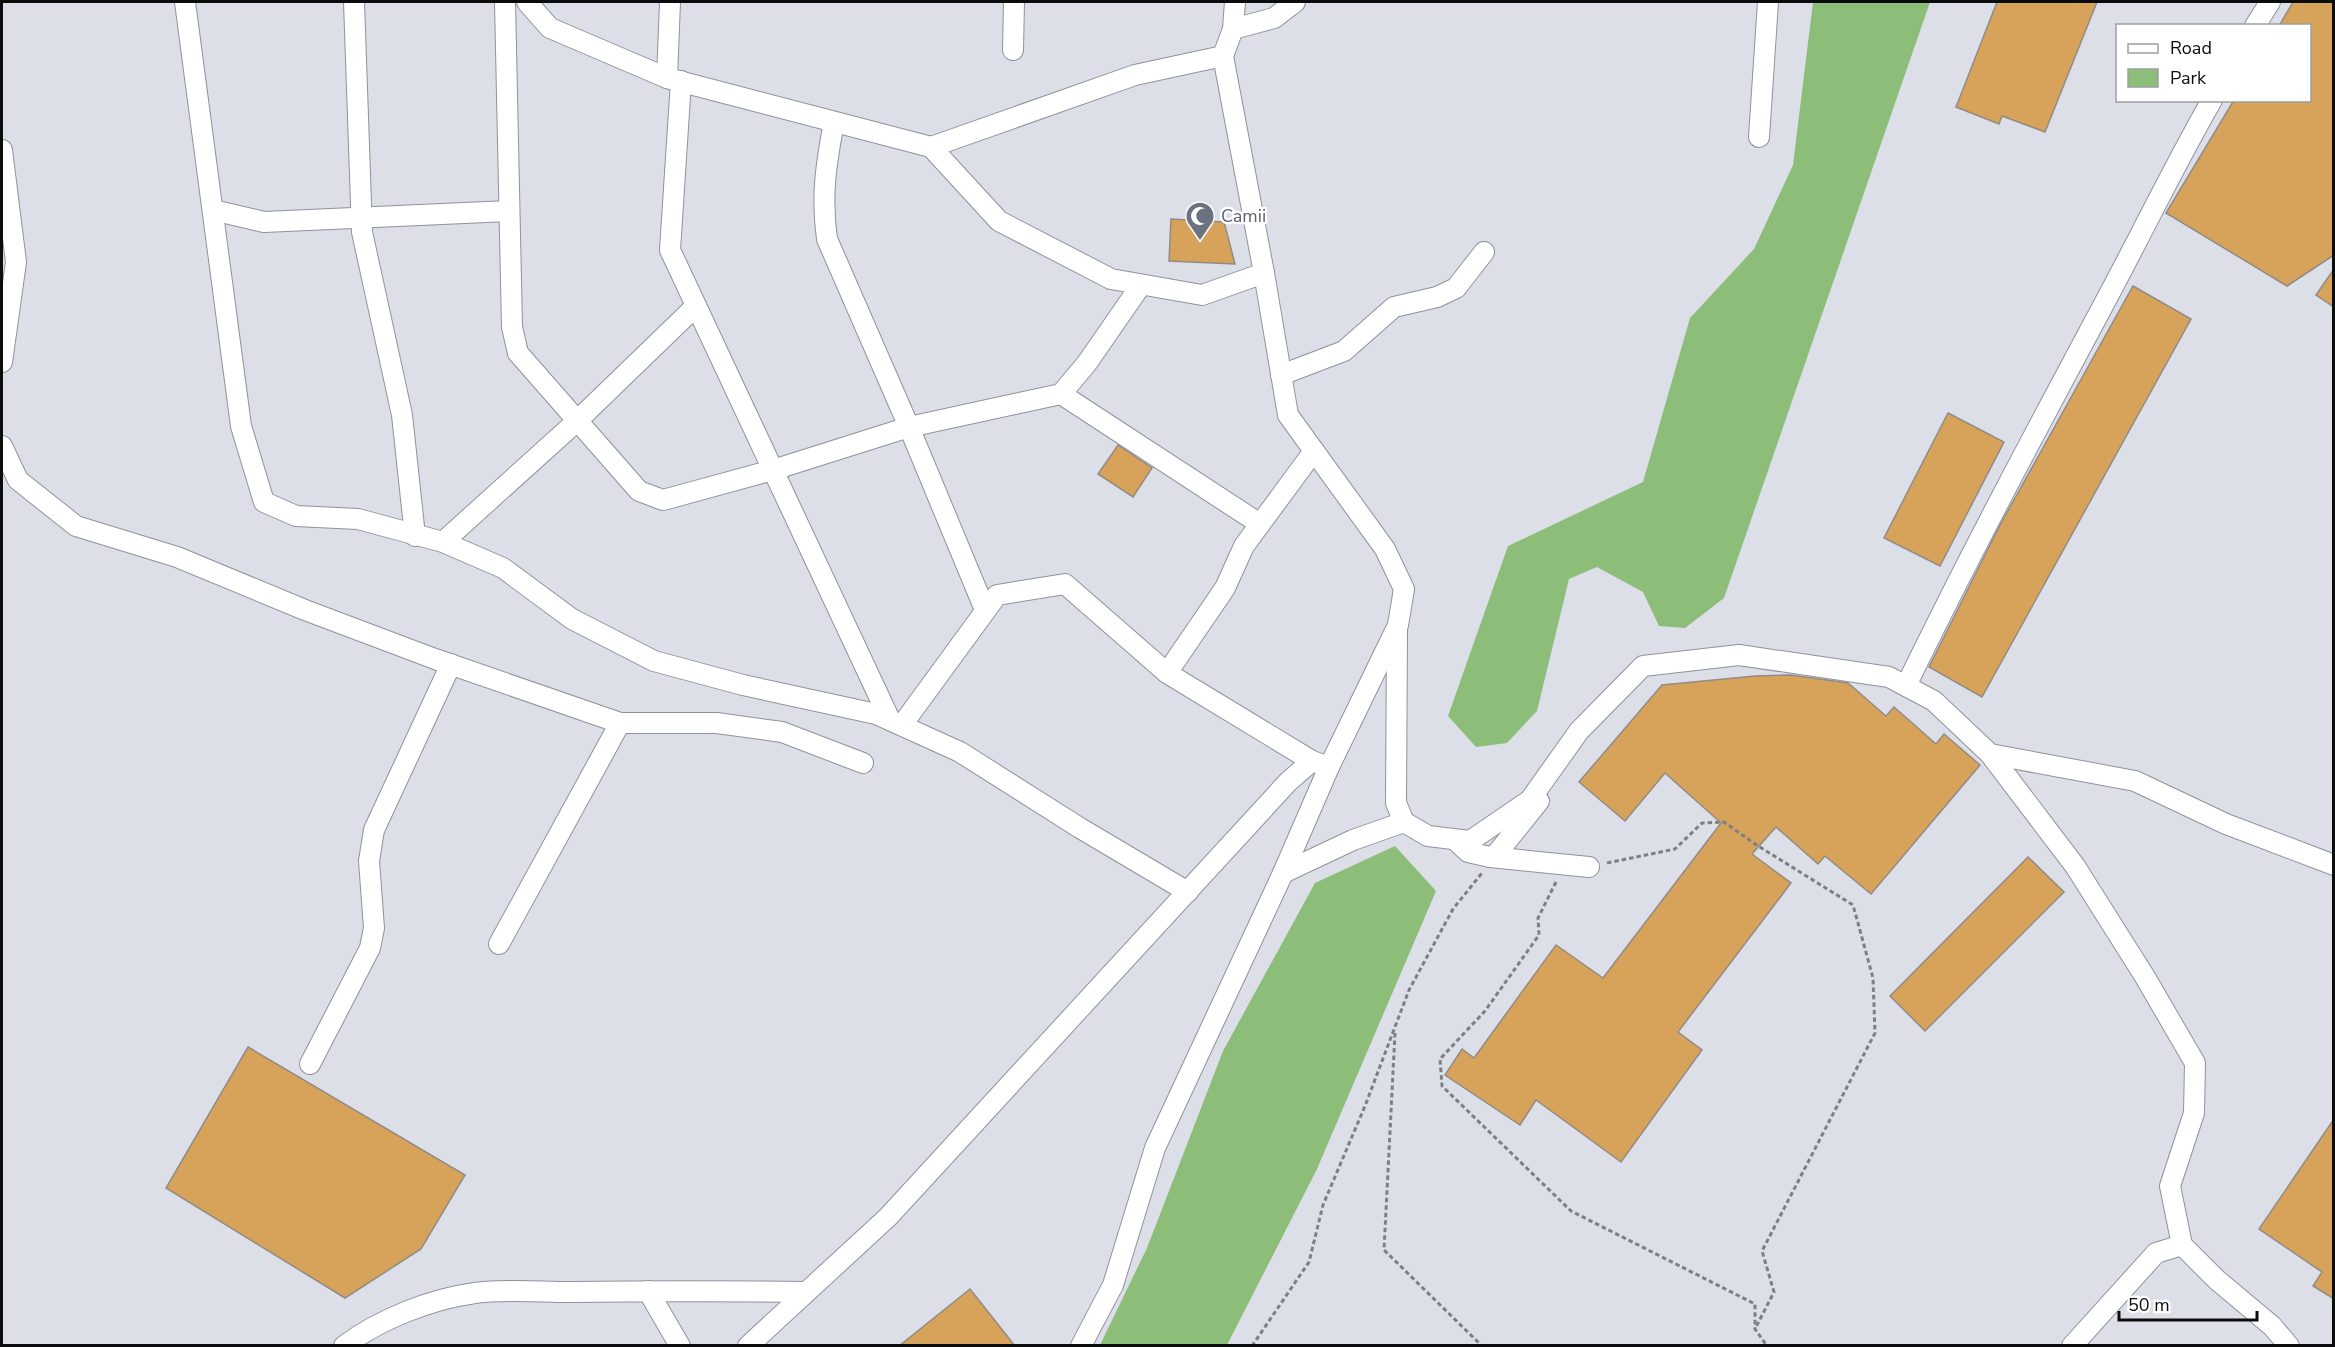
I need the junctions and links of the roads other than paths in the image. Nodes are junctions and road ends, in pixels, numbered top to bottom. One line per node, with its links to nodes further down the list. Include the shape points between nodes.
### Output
1 (185, 2): 21 (street)
2 (354, 2): 23 (street)
3 (505, 2): 22 (street)
4 (526, 2): 15 (street, via 550,28)
5 (670, 2): 15 (street)
6 (1014, 2): 13 (street)
7 (1235, 2): 12 (street)
8 (1295, 2): 12 (street, via 1274,18)
9 (1768, 2): 18 (street)
10 (2270, 2): 11 (street)
11 (2256, 24)
12 (1233, 29): 14 (street)
13 (1013, 50)
14 (1223, 56): 19 (street, via 1135,75); 25 (street)
15 (674, 80): 17 (street); 27 (street, via 669,250)
16 (2211, 102): 43 (street, via 1967,562)
17 (834, 122): 19 (street); 32 (street, via 824,176 827,239)
18 (1759, 137)
19 (931, 147): 26 (street, via 999,221 1111,279)
20 (2, 150): 28 (street, via 16,262)
21 (213, 210): 23 (street, via 264,222); 37 (street, via 241,426 264,502 296,516 358,519)
22 (509, 211): 23 (street); 31 (street, via 512,327 518,353)
23 (362, 217): 37 (street, via 402,415)
24 (1484, 252): 29 (street, via 1456,288 1437,297 1394,307 1344,351)
25 (1264, 273): 26 (street, via 1202,295); 29 (street)
26 (1141, 285): 30 (street)
27 (696, 306): 31 (street); 35 (street)
28 (2, 362)
29 (1281, 375): 34 (street, via 1288,415)
30 (1061, 394): 32 (street); 36 (street)
31 (577, 421): 35 (street, via 639,492 663,500); 38 (street)
32 (909, 427): 35 (street); 39 (street)
33 (2, 446): 41 (street, via 18,480 76,526 177,557)
34 (1314, 450): 36 (street); 40 (street, via 1385,549 1404,589)
35 (773, 470): 45 (street)
36 (1260, 524): 42 (street, via 1244,546 1226,588)
37 (415, 536): 38 (street)
38 (442, 542): 45 (street, via 503,568 572,619 654,661 876,714)
39 (985, 610): 42 (street, via 997,595 1065,584); 45 (street)
40 (1398, 625): 49 (street); 50 (street, via 1396,803)
41 (443, 662): 44 (street); 58 (street, via 374,830 369,861 374,928 370,948)
42 (1167, 673): 49 (street)
43 (1906, 686): 46 (street, via 1889,677 1739,655 1643,666); 47 (street, via 1934,701)
44 (620, 723): 48 (street, via 717,723 782,732); 57 (street)
45 (896, 723): 56 (street, via 960,752)
46 (1579, 731): 51 (street, via 1530,800 1470,841); 52 (street, via 1559,777)
47 (1990, 754): 53 (street, via 2135,781 2226,824); 59 (street, via 2075,866 2195,1063 2194,1113 2170,1186)
48 (863, 763)
49 (1321, 764): 55 (street); 56 (street, via 1288,782)
50 (1404, 822): 51 (street, via 1428,836); 55 (street, via 1353,840)
51 (1455, 840): 52 (street, via 1468,852)
52 (1494, 857): 54 (street)
53 (2334, 865)
54 (1589, 867)
55 (1282, 873): 65 (street, via 1155,1148 1113,1284)
56 (1188, 892): 61 (street, via 888,1217)
57 (499, 944)
58 (310, 1064)
59 (2182, 1245): 66 (street, via 2156,1253); 67 (street)
60 (648, 1291): 61 (street); 62 (street, via 476,1293 403,1314); 63 (street)
61 (805, 1292): 64 (street)
62 (344, 1346)
63 (680, 1346)
64 (748, 1346)
65 (1081, 1346)
66 (2072, 1346)
67 (2289, 1346)

